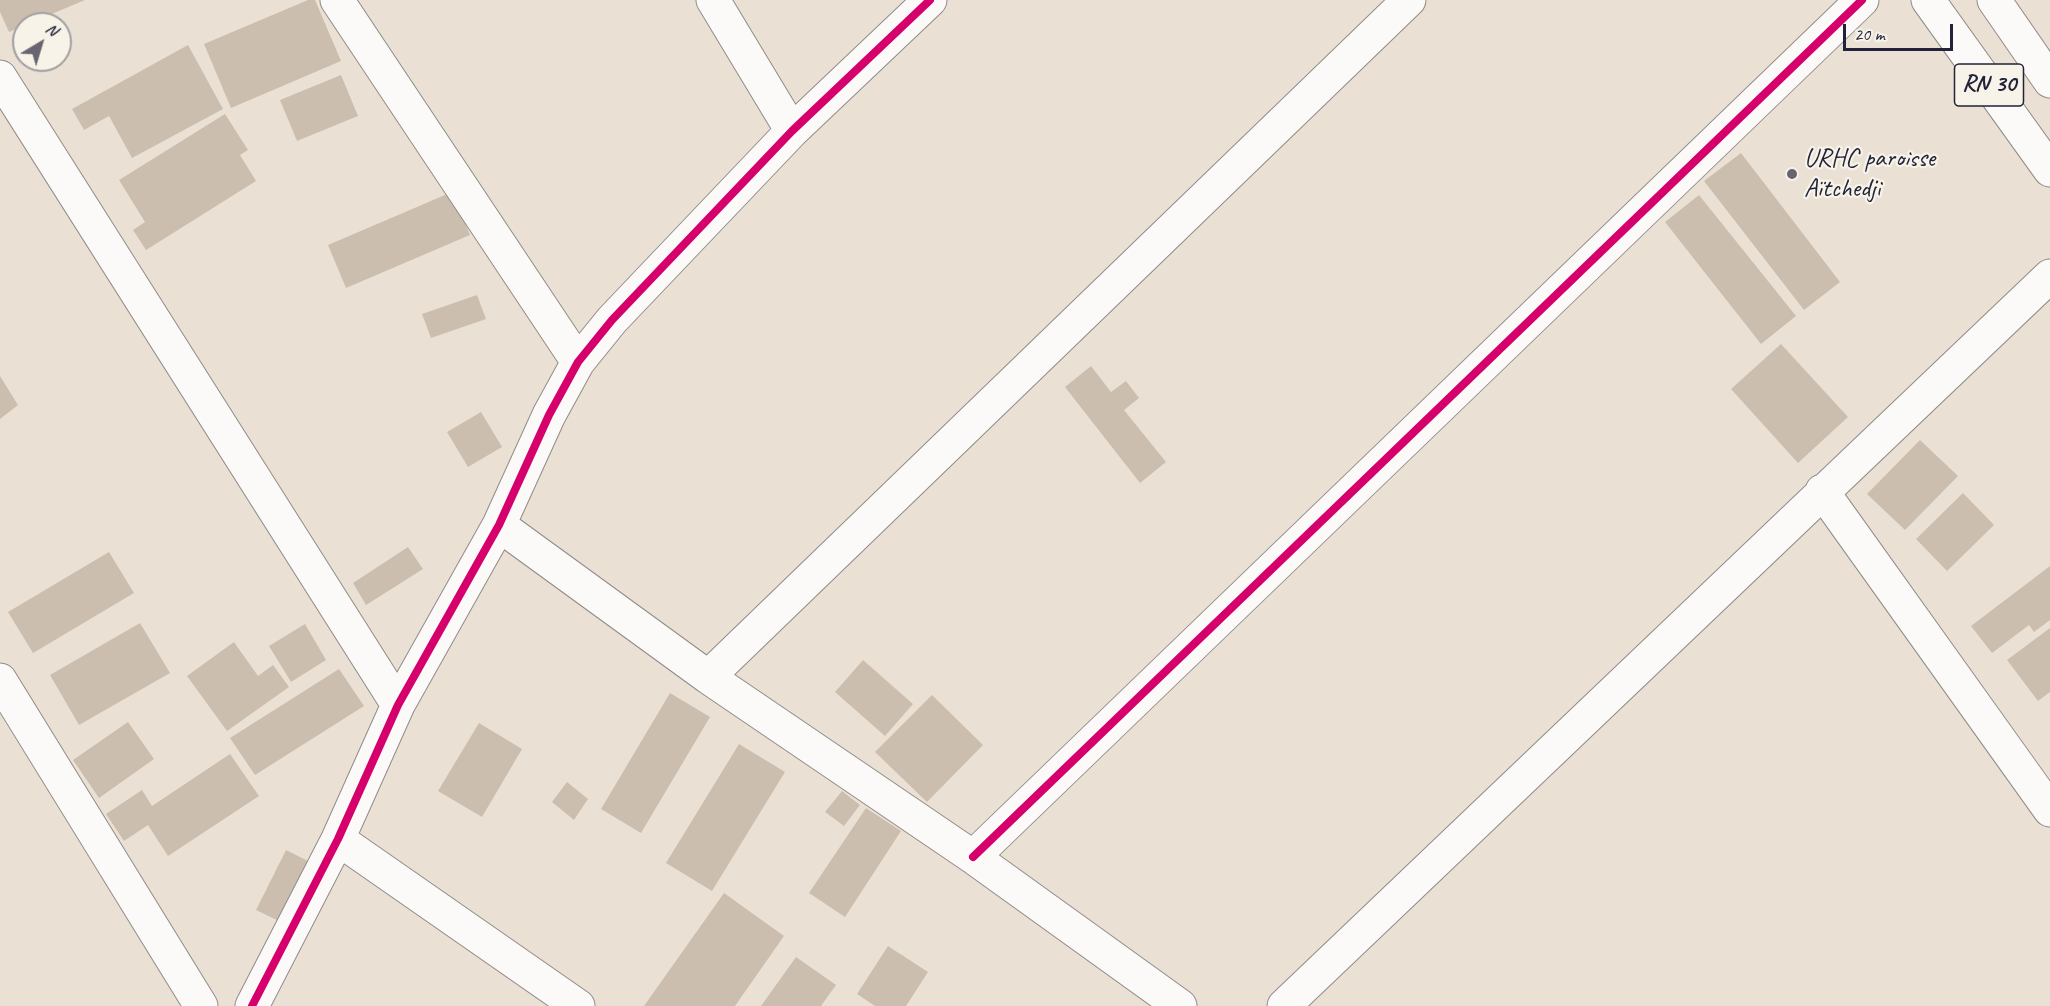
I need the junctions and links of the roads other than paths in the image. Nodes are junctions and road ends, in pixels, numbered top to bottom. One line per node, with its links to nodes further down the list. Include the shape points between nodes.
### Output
1 (337, 0): 13 (street)
2 (713, 0): 10 (street)
3 (930, 0): 10 (street)
4 (1409, 0): 16 (street)
5 (1862, 0): 21 (street)
6 (1928, 0): 11 (street, RN 30)
7 (1994, 0): 9 (street, RN 30 / RN 30)
8 (0, 77): 18 (street)
9 (2050, 81)
10 (792, 131): 13 (street, via 612,320)
11 (2050, 170)
12 (2050, 276): 14 (street)
13 (578, 362): 15 (street)
14 (1822, 491): 19 (street); 22 (street)
15 (499, 525): 16 (street); 18 (street)
16 (708, 677): 21 (street)
17 (0, 680): 23 (street)
18 (399, 705): 20 (street)
19 (2050, 810)
20 (338, 839): 24 (street); 25 (street)
21 (974, 857): 26 (street)
22 (1296, 1003)
23 (201, 1006)
24 (252, 1006)
25 (578, 1006)
26 (1180, 1006)

